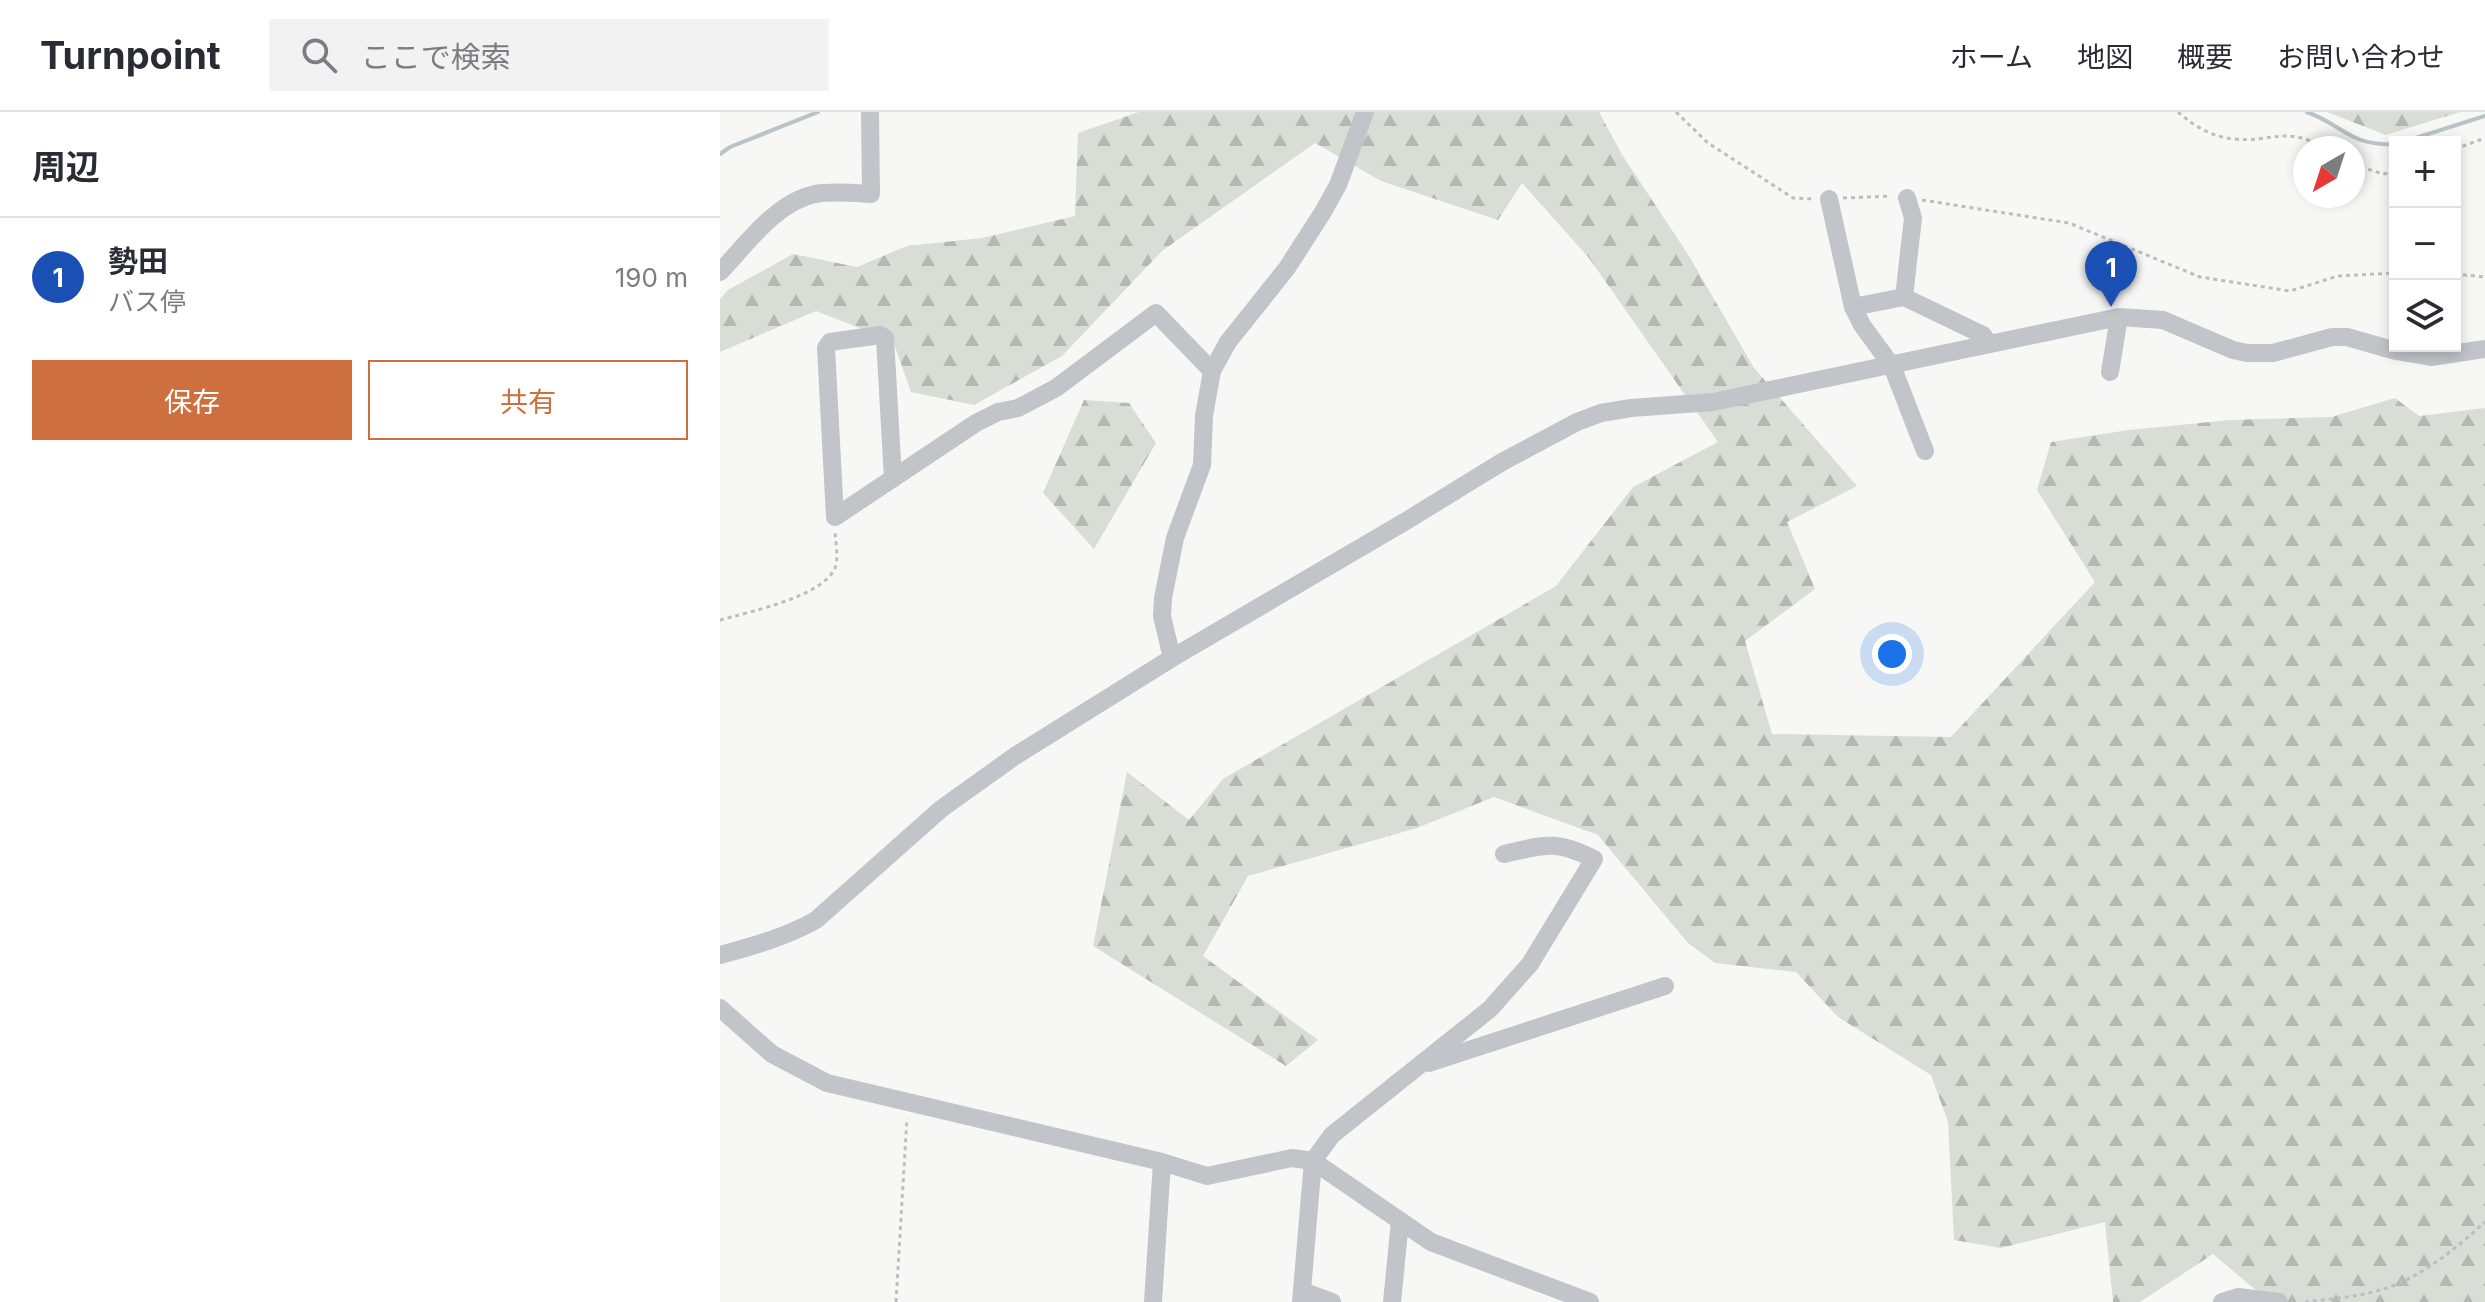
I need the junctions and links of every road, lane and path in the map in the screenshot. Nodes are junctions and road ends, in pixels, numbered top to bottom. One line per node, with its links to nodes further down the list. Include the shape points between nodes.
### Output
1 (870, 112): 12 (street, via 871,194 815,194 796,201)
2 (1365, 112): 22 (street, via 1323,212)
3 (1676, 112): 11 (path, via 1708,143 1793,198)
4 (2178, 112): 5 (path, via 2219,136 2237,140)
5 (2301, 136)
6 (2485, 138): 7 (path)
7 (2461, 147)
8 (2365, 168): 9 (path)
9 (2389, 173)
10 (1907, 198): 11 (path); 13 (path, via 2069,223 2200,277 2290,291 2338,276); 16 (street, via 1913,218)
11 (1829, 199): 17 (street)
12 (720, 272)
13 (2389, 273)
14 (2461, 275): 15 (path)
15 (2485, 277)
16 (1904, 297): 17 (street); 19 (street, via 1983,335)
17 (1853, 307): 21 (street)
18 (2119, 317): 19 (street); 20 (street, via 2163,320 2247,353 2273,353 2332,337 2431,357); 23 (street)
19 (1989, 344): 21 (street)
20 (2485, 349)
21 (1892, 366): 24 (street); 28 (street, via 1713,402 1601,413 1577,422)
22 (1212, 371): 25 (street, via 1156,313 1056,388 976,423); 28 (street, via 1202,465 1175,538 1163,598)
23 (2110, 372)
24 (1925, 451)
25 (893, 479): 26 (street); 26 (street, via 885,338 830,342 826,348)
26 (835, 517): 27 (path, via 836,563 812,591)
27 (720, 620)
28 (1172, 658): 30 (street, via 941,809 816,920)
29 (1504, 854): 33 (street, via 1551,844 1594,859 1530,964 1490,1009)
30 (720, 955)
31 (1665, 986): 33 (street)
32 (720, 1008): 34 (street, via 772,1054 827,1083)
33 (1419, 1066): 35 (street, via 1332,1135)
34 (908, 1102): 36 (street); 40 (path)
35 (1313, 1161): 36 (street, via 1292,1158 1207,1176); 37 (street); 39 (street)
36 (1162, 1162): 41 (street)
37 (1400, 1221): 43 (street); 44 (street, via 1431,1242)
38 (2485, 1222): 47 (path, via 2455,1250 2398,1283)
39 (1301, 1296): 42 (street)
40 (896, 1302)
41 (1153, 1302)
42 (1332, 1302)
43 (1392, 1302)
44 (1590, 1302)
45 (2222, 1302): 46 (street, via 2238,1297)
46 (2279, 1302)
47 (2305, 1302)

